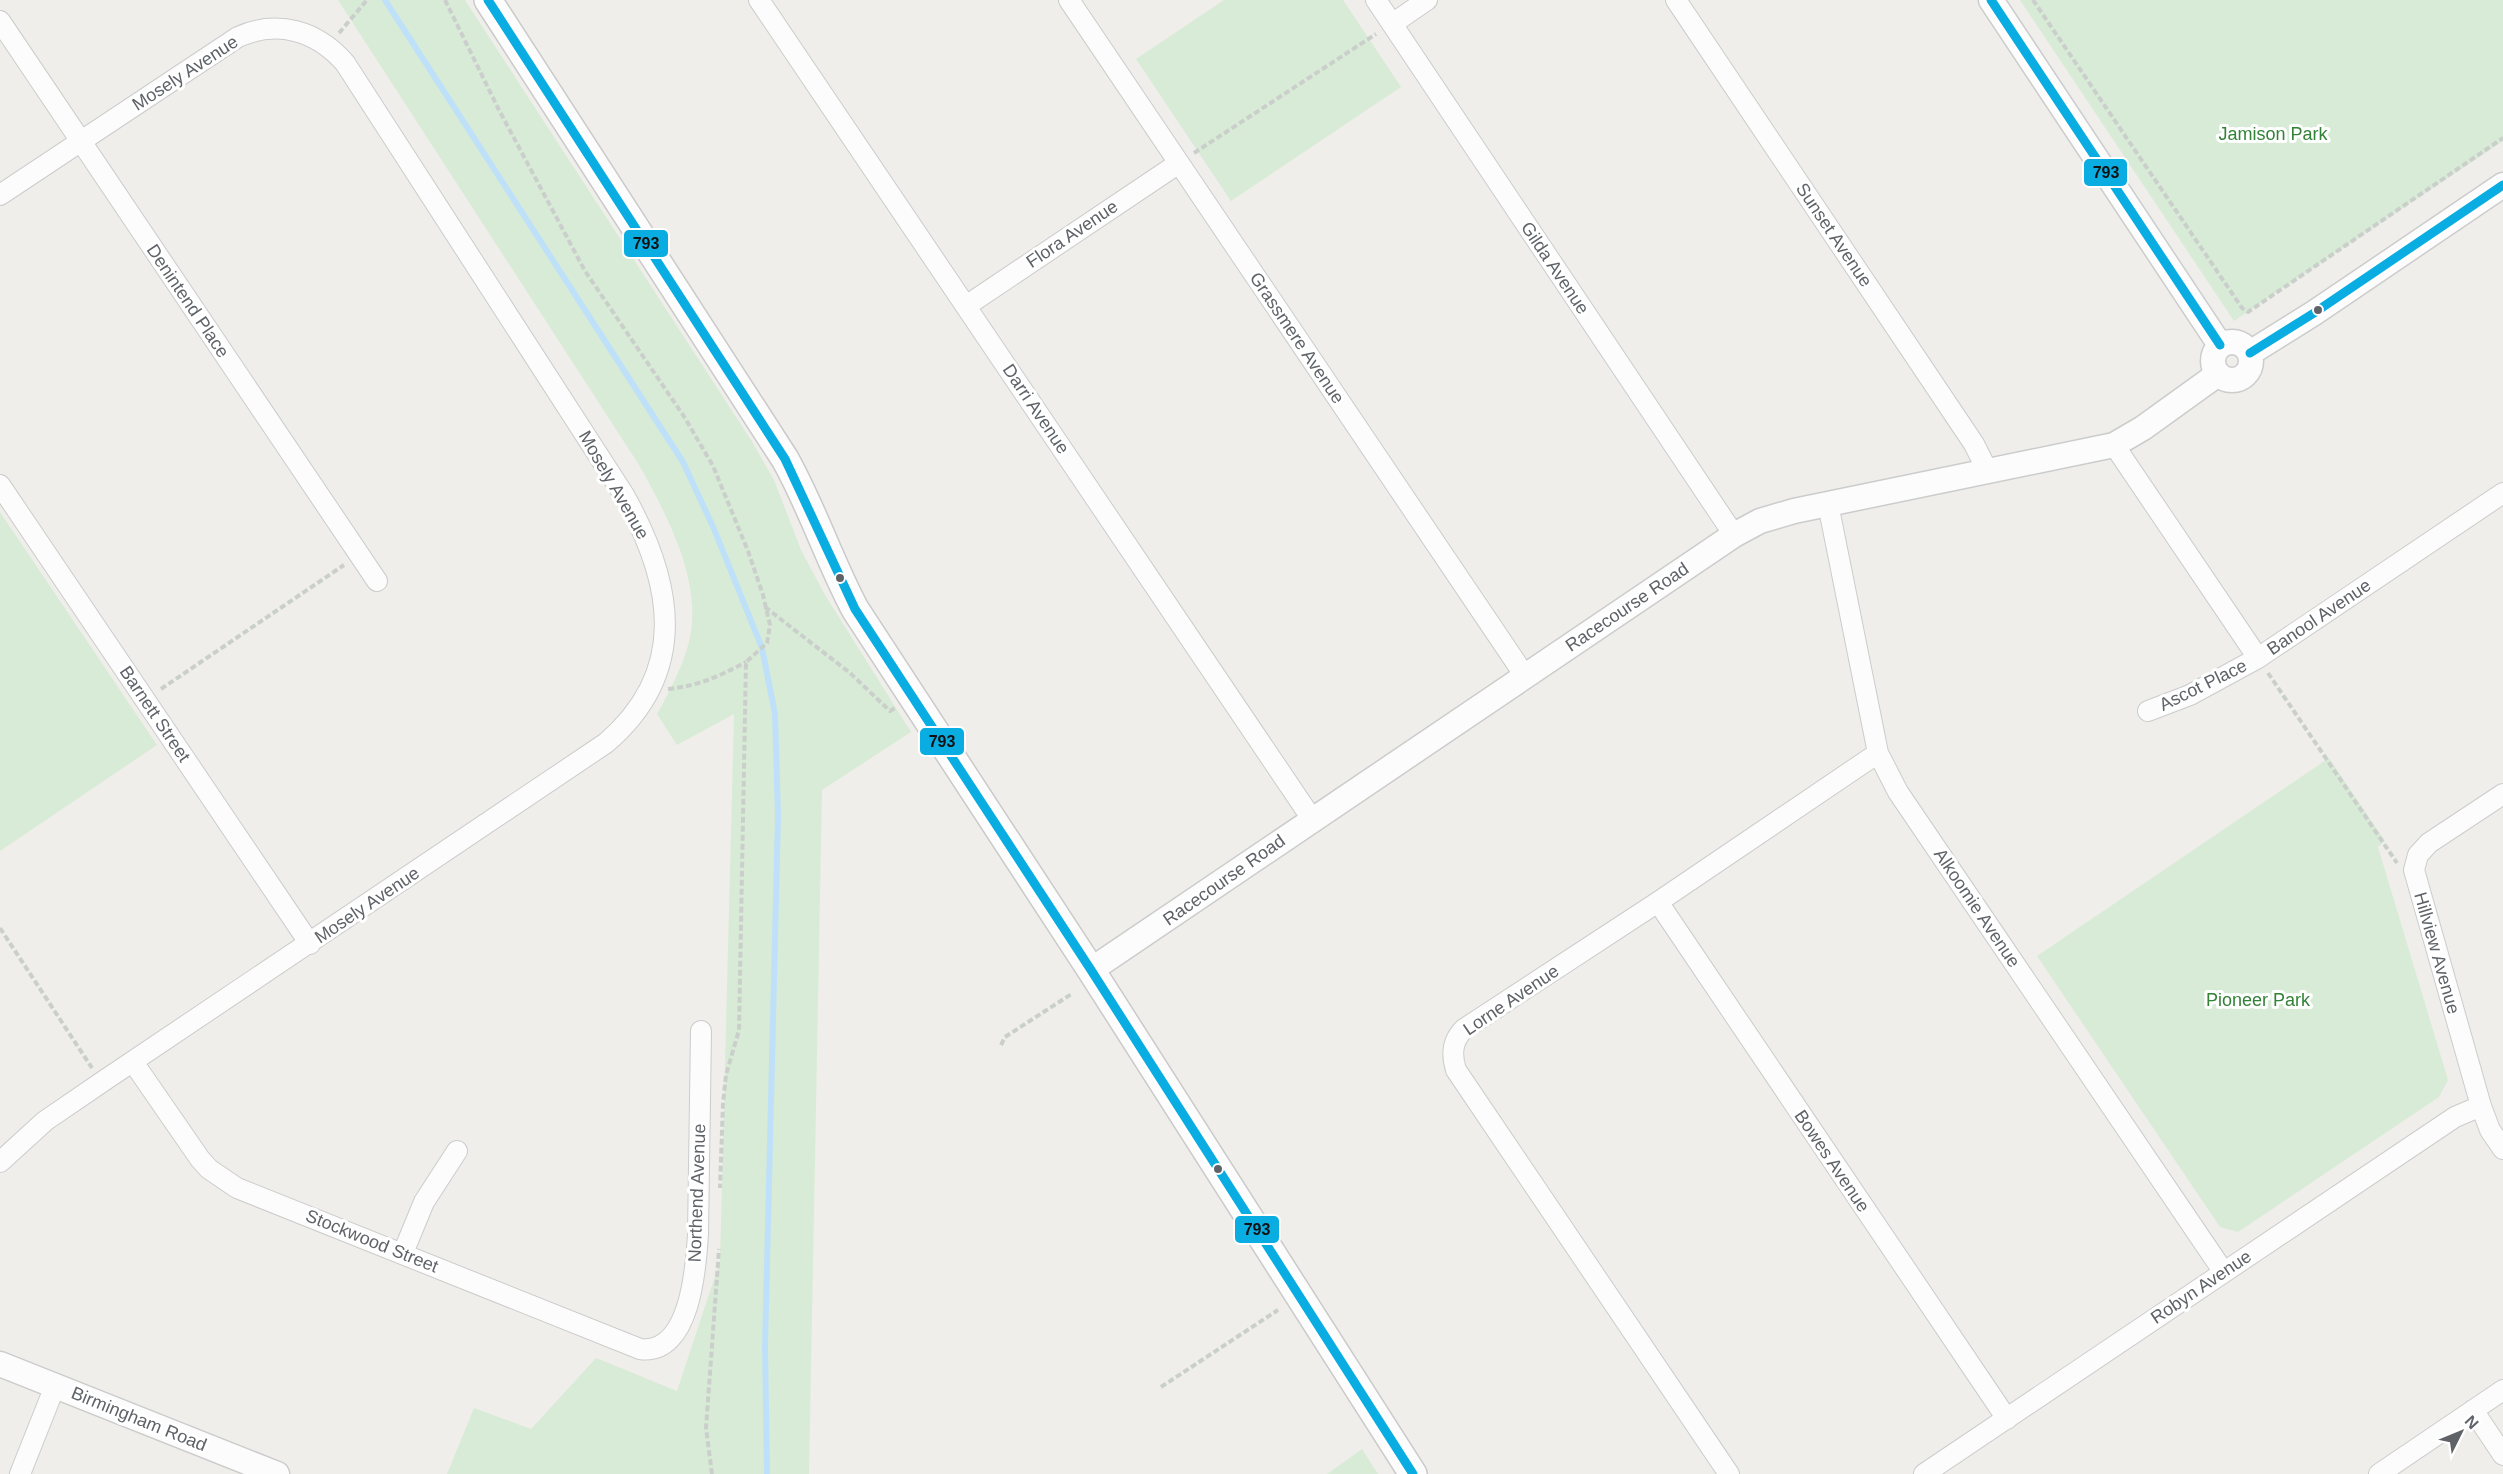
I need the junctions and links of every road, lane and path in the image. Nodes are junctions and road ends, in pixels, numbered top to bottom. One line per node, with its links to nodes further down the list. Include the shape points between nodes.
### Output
1 (367, 0): 13 (path)
2 (444, 0): 31 (path, via 585,271 713,466 748,551)
3 (488, 0): 36 (main road, via 785,459 844,588)
4 (759, 0): 19 (street, Darri Avenue)
5 (1069, 0): 16 (street, Grassmere Avenue)
6 (1376, 0): 12 (street, Gilda Avenue)
7 (1427, 0): 12 (street)
8 (1676, 0): 24 (street, Sunset Avenue, via 1974,444)
9 (1991, 0): 20 (street)
10 (2033, 0): 14 (path, via 2248,312)
11 (0, 21): 15 (street, Denintend Place)
12 (1392, 24): 16 (path); 28 (street, Gilda Avenue)
13 (328, 45): 15 (street, Mosely Avenue, via 295,30 271,28 248,33 228,42); 35 (street, Mosely Avenue, via 345,63 636,515 653,553 666,612 661,650)
14 (2503, 138)
15 (81, 141): 18 (street, Mosely Avenue); 29 (street, Denintend Place)
16 (1179, 163): 19 (street, Flora Avenue); 34 (street, Grassmere Avenue)
17 (2503, 185): 21 (street)
18 (0, 195)
19 (966, 306): 41 (street, Darri Avenue)
20 (2220, 345): 21 (street, via 2237,342); 22 (street, via 2212,363)
21 (2250, 353): 22 (street, via 2250,366 2243,376 2230,380)
22 (2218, 374): 23 (street, Racecourse Road)
23 (2114, 445): 24 (street, Racecourse Road); 32 (street, Banool Avenue)
24 (1988, 472): 27 (street, Racecourse Road)
25 (0, 485): 37 (street, Barnett Street)
26 (2503, 493): 32 (street, Banool Avenue)
27 (1828, 504): 28 (street, Racecourse Road, via 1776,515); 39 (street, Alkoomie Avenue)
28 (1734, 535): 34 (street, Racecourse Road)
29 (359, 555): 30 (street, Denintend Place); 37 (path)
30 (377, 581)
31 (765, 607): 33 (path, via 770,625 768,644); 36 (path, via 850,673 890,711)
32 (2258, 658): 38 (street, Ascot Place, via 2190,695); 42 (path, via 2402,870)
33 (746, 662): 35 (path, via 690,687); 56 (path, via 739,1030 726,1075)
34 (1525, 676): 41 (street, Racecourse Road)
35 (650, 687): 45 (street, Mosely Avenue, via 625,725 606,743)
36 (914, 696): 46 (main road)
37 (145, 700): 45 (street, Barnett Street)
38 (2148, 711)
39 (1878, 753): 43 (street, Lorne Avenue); 59 (street, Alkoomie Avenue, via 1898,792)
40 (2503, 794): 42 (street, Hillview Avenue, via 2423,849 2415,861)
41 (1312, 819): 46 (street, Racecourse Road)
42 (2415, 880): 52 (street, Hillview Avenue)
43 (1658, 902): 67 (street, Bowes Avenue); 73 (street, Lorne Avenue, via 1464,1029 1454,1042 1453,1056 1456,1070)
44 (0, 928): 51 (path)
45 (310, 944): 50 (street, Mosely Avenue)
46 (1091, 970): 72 (main road)
47 (1073, 993): 49 (path, via 1005,1037)
48 (701, 1031): 61 (street, Northend Avenue, via 695,1267 676,1332)
49 (1001, 1045)
50 (133, 1062): 51 (street, Mosely Avenue); 58 (street, Stockwood Street, via 191,1147 215,1173 237,1188)
51 (102, 1082): 55 (street, Mosely Avenue, via 45,1121)
52 (2481, 1106): 53 (street, Hillview Avenue); 59 (street, Robyn Avenue, via 2455,1117)
53 (2503, 1149)
54 (457, 1151): 58 (street, via 424,1202)
55 (0, 1162)
56 (720, 1194)
57 (719, 1239): 71 (path, via 706,1428)
58 (403, 1253): 61 (street, Stockwood Street, via 640,1349)
59 (2223, 1271): 67 (street, Robyn Avenue)
60 (1278, 1310): 64 (path)
61 (662, 1347)
62 (0, 1364): 63 (street, Birmingham Road)
63 (55, 1386): 69 (street); 70 (street, Birmingham Road)
64 (1161, 1387)
65 (2503, 1390): 66 (street)
66 (2473, 1410): 68 (street); 75 (street)
67 (2007, 1419): 74 (street, Robyn Avenue)
68 (2503, 1455)
69 (20, 1474)
70 (277, 1474)
71 (712, 1474)
72 (1413, 1474)
73 (1730, 1474)
74 (1924, 1474)
75 (2379, 1474)

